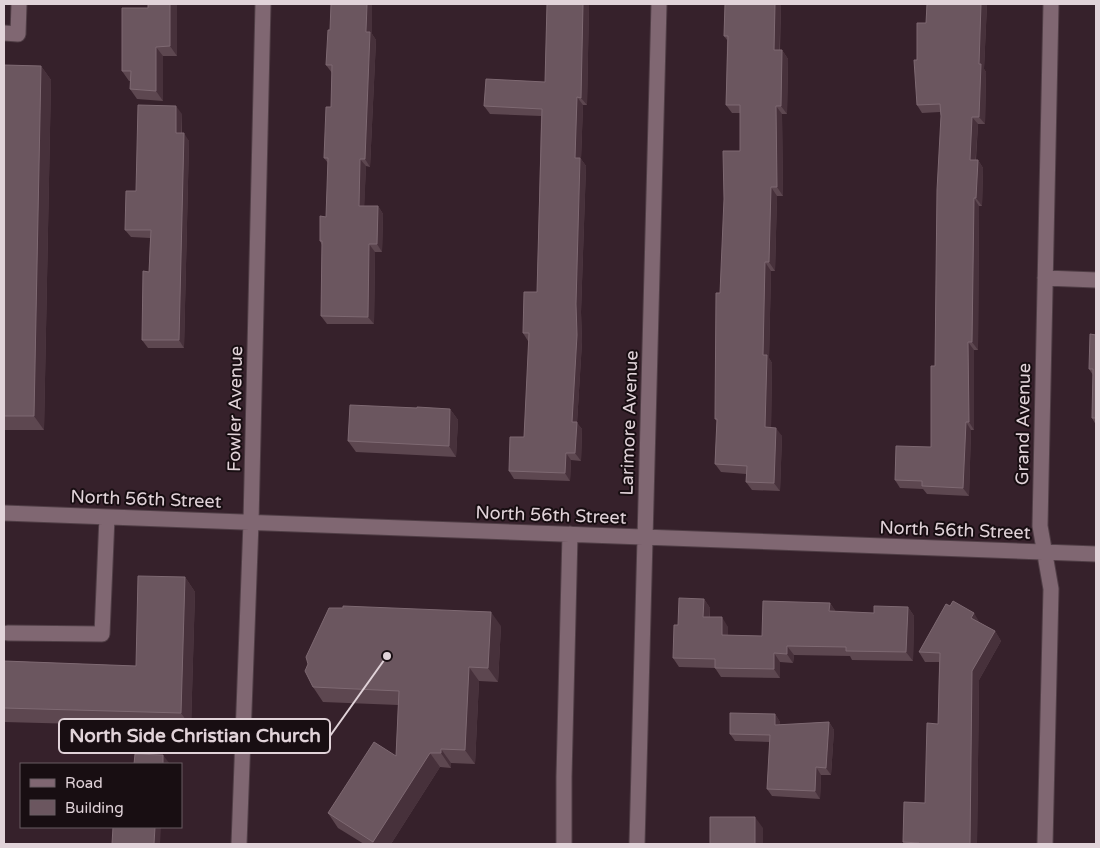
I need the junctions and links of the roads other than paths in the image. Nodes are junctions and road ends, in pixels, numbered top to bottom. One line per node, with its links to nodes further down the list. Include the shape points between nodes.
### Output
1 (19, 4): 5 (street, via 18,34)
2 (263, 4): 10 (street, Fowler Avenue)
3 (658, 4): 12 (street, Larimore Avenue)
4 (1051, 4): 6 (street, Grand Avenue)
5 (4, 33)
6 (1045, 278): 7 (street); 13 (street, Grand Avenue, via 1040,526)
7 (1096, 280)
8 (4, 513): 9 (street, North 56th Street)
9 (107, 517): 10 (street, North 56th Street); 15 (street, via 102,634)
10 (252, 522): 11 (street, North 56th Street); 16 (street, Fowler Avenue)
11 (570, 534): 12 (street, North 56th Street); 17 (street)
12 (644, 537): 13 (street, North 56th Street); 18 (street, Larimore Avenue)
13 (1044, 552): 14 (street, North 56th Street); 19 (street, Grand Avenue, via 1051,589)
14 (1096, 554)
15 (8, 633)
16 (239, 844)
17 (564, 844)
18 (637, 844)
19 (1045, 844)

